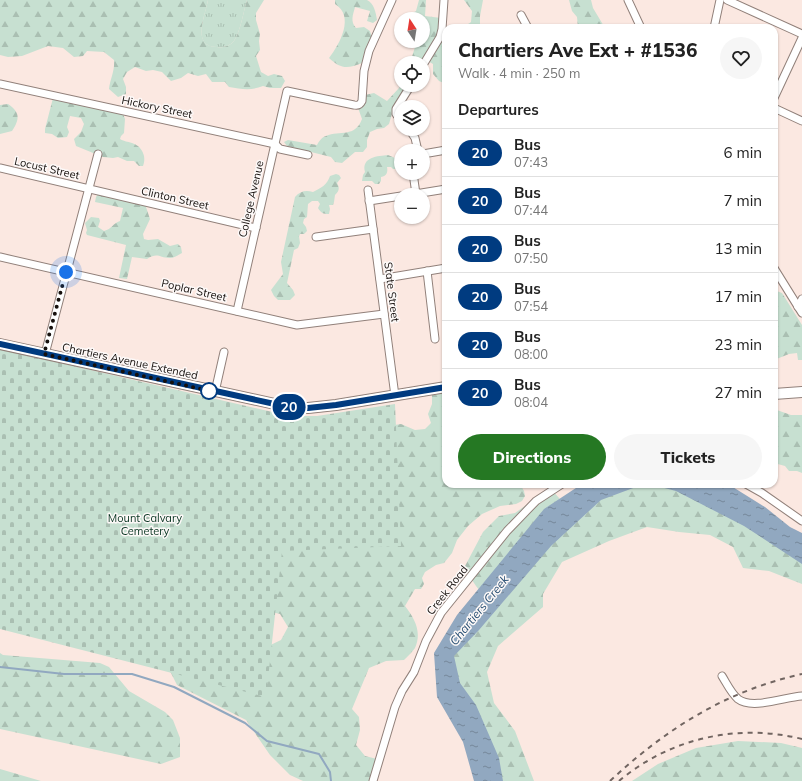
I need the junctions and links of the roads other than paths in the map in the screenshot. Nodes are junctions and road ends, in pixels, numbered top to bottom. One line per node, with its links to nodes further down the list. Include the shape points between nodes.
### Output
1 (392, 0): 19 (street, College Avenue, via 368,51 360,104 354,106 287,91)
2 (444, 0): 7 (street)
3 (628, 0): 9 (street)
4 (720, 0): 10 (street)
5 (728, 0): 12 (street)
6 (521, 15): 8 (street)
7 (442, 24)
8 (526, 24)
9 (639, 24)
10 (715, 24)
11 (442, 29): 14 (street)
12 (802, 34)
13 (802, 38): 16 (street)
14 (428, 56)
15 (0, 84): 19 (street, Hickory Street)
16 (778, 89)
17 (778, 110): 18 (street)
18 (802, 121)
19 (275, 144): 23 (street, Hickory Street, via 280,148); 31 (street, College Avenue)
20 (442, 151): 21 (street)
21 (430, 153)
22 (98, 154): 25 (street)
23 (308, 155)
24 (0, 168): 25 (street, Locust Street)
25 (89, 189): 31 (street, Clinton Street); 37 (street)
26 (368, 190): 30 (street, State Street)
27 (442, 190): 28 (street)
28 (430, 191)
29 (394, 197): 30 (street)
30 (369, 201): 32 (street, State Street)
31 (256, 228): 42 (street, College Avenue)
32 (373, 230): 33 (street); 39 (street, State Street)
33 (316, 237)
34 (0, 257): 37 (street, Poplar Street)
35 (442, 269): 36 (street)
36 (426, 271): 39 (street); 44 (street)
37 (66, 272): 42 (street, Poplar Street); 47 (street)
38 (778, 274): 41 (street)
39 (380, 279): 43 (street, State Street)
40 (802, 299): 41 (street)
41 (800, 310)
42 (237, 311): 43 (street, Poplar Street, via 297,325)
43 (384, 314): 52 (street, State Street)
44 (435, 339)
45 (0, 344): 47 (street, Chartiers Avenue Extended)
46 (224, 352): 49 (street)
47 (44, 354): 49 (street, Chartiers Avenue Extended)
48 (442, 388): 52 (street, Chartiers Avenue Extended)
49 (215, 392): 52 (street, Chartiers Avenue Extended, via 293,408 315,408)
50 (802, 392): 51 (street)
51 (778, 394)
52 (395, 396)
53 (556, 488): 58 (street, Creek Road, via 536,501 507,531 441,613 395,708)
54 (753, 488): 55 (street)
55 (802, 521)
56 (722, 676): 57 (street, via 734,695 747,703)
57 (802, 696)
58 (373, 781)

